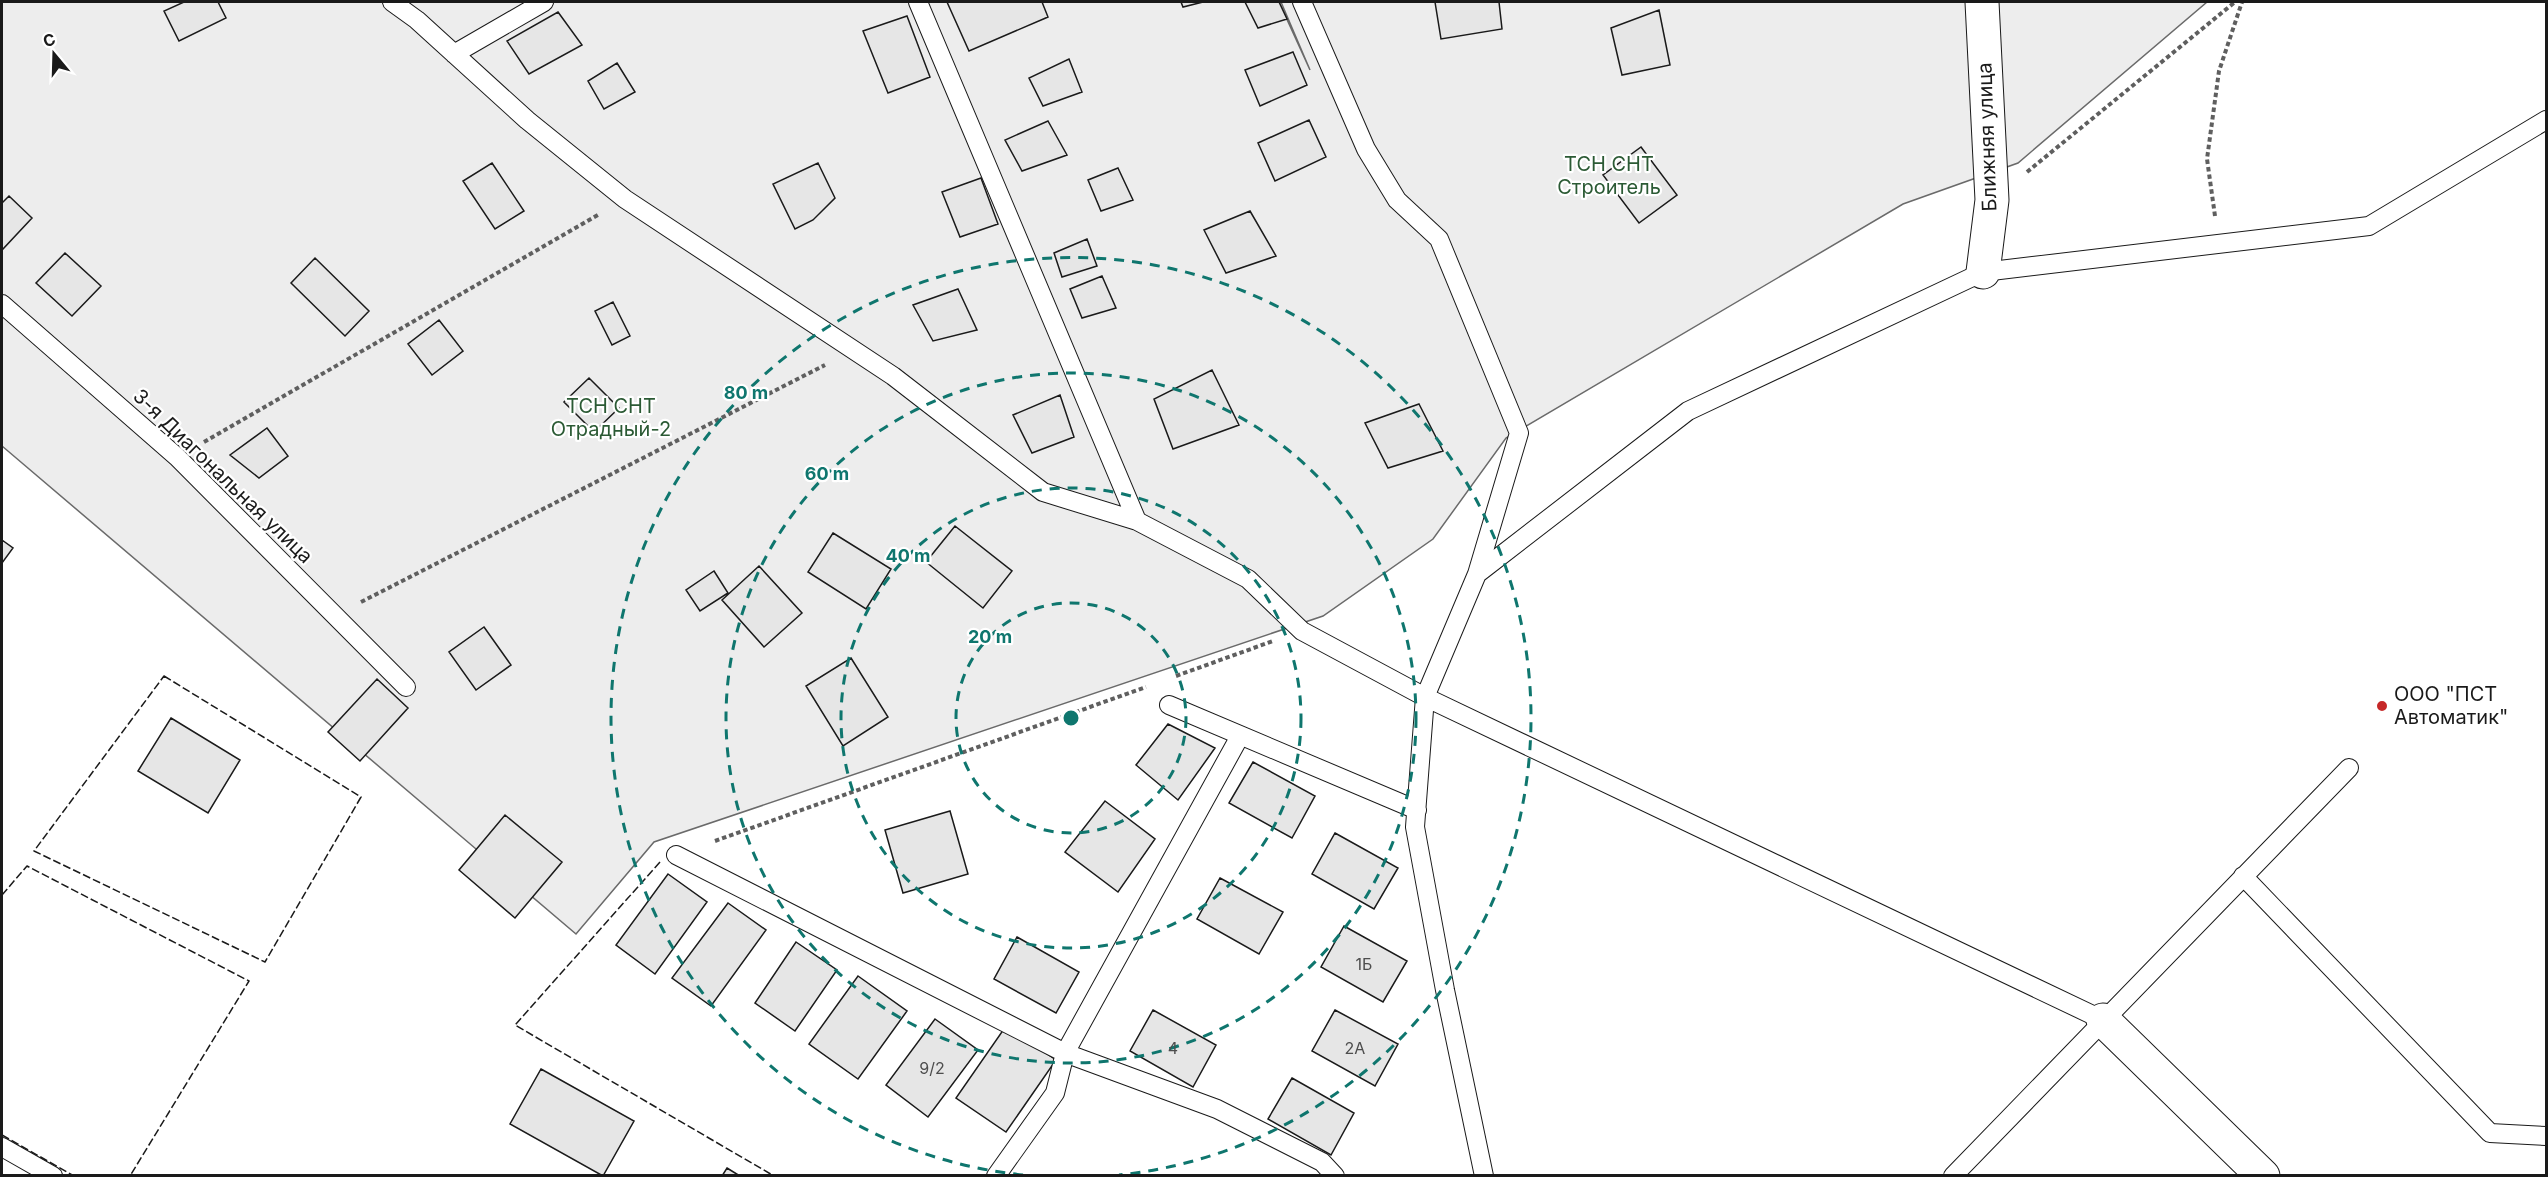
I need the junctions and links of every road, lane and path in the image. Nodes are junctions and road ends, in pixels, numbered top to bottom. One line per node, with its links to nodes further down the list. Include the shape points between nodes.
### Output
1 (392, 2): 8 (lane)
2 (544, 2): 8 (lane)
3 (918, 2): 17 (lane)
4 (1302, 2): 18 (lane, via 1366,149 1397,200 1439,239 1519,433)
5 (1982, 2): 11 (street, Ближняя улица)
6 (2235, 2): 11 (path)
7 (2242, 2): 12 (path, via 2219,71 2207,159)
8 (454, 54): 10 (lane)
9 (2547, 120): 12 (lane, via 2369,226)
10 (624, 199): 15 (lane); 16 (path)
11 (1992, 200): 13 (street, Ближняя улица)
12 (2219, 244): 13 (lane)
13 (1983, 272): 18 (lane, via 1688,411)
14 (2, 304): 16 (lane, 3-я Диагональная улица)
15 (854, 351): 17 (lane, via 893,376 1043,492); 19 (path)
16 (177, 457): 19 (lane, 3-я Диагональная улица)
17 (1137, 521): 20 (lane, via 1248,579)
18 (1477, 574): 24 (lane)
19 (334, 615): 23 (lane, 3-я Диагональная улица)
20 (1302, 631): 21 (path); 24 (lane)
21 (1168, 679)
22 (1157, 683): 29 (path)
23 (406, 687)
24 (1425, 697): 28 (lane); 31 (lane)
25 (1169, 705): 26 (lane)
26 (1240, 736): 28 (lane); 32 (lane)
27 (2349, 768): 30 (lane)
28 (1416, 810): 38 (lane, via 1415,827 1445,990)
29 (676, 855): 32 (lane)
30 (2243, 876): 31 (lane); 33 (lane, via 2490,1134)
31 (2103, 1020): 39 (lane); 40 (street)
32 (1065, 1053): 36 (lane, via 1055,1093); 37 (lane, via 1217,1108 1322,1162)
33 (2547, 1136)
34 (2, 1147): 35 (lane)
35 (53, 1176)
36 (996, 1176)
37 (1335, 1176)
38 (1484, 1176)
39 (1953, 1176)
40 (2263, 1176)

